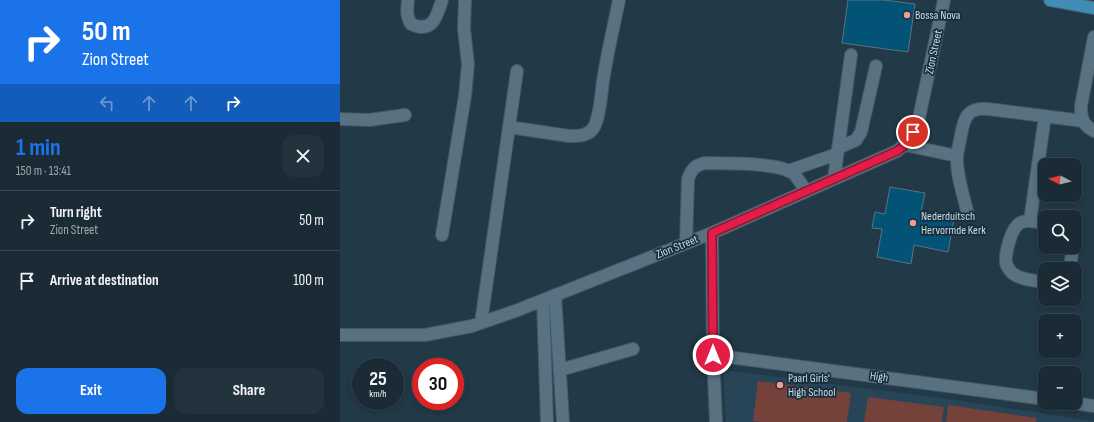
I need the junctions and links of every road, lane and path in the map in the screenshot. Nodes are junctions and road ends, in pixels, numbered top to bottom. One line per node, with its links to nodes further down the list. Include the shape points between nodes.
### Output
1 (408, 0): 2 (street, via 408,20 411,24 421,27 432,23)
2 (442, 0)
3 (465, 0): 28 (street, via 464,29 468,64)
4 (619, 0): 16 (street, via 598,115 589,133 570,136)
5 (944, 0): 18 (street, Zion Street, via 919,118)
6 (1050, 0): 7 (main road)
7 (1094, 8)
8 (1094, 37): 15 (street, via 1081,106)
9 (851, 55): 19 (street)
10 (876, 66): 19 (street, via 861,132 856,140)
11 (517, 71): 16 (street)
12 (405, 115): 14 (street, via 369,120)
13 (1045, 116): 15 (street); 20 (street, via 978,108 972,110 963,124); 25 (street)
14 (340, 119)
15 (1083, 122): 17 (street)
16 (508, 127): 33 (street)
17 (1094, 131)
18 (905, 145): 20 (street); 22 (street, Zion Street)
19 (838, 151): 21 (street); 22 (street)
20 (957, 156): 24 (street, via 958,173)
21 (788, 171): 23 (street); 29 (street, via 756,165 705,163 694,167 688,179)
22 (834, 179): 23 (street, Zion Street)
23 (806, 191): 27 (street, Zion Street)
24 (967, 211)
25 (1030, 221): 26 (street); 30 (street, via 1020,223 1013,231 1006,262 1014,275)
26 (1038, 223)
27 (712, 233): 29 (street, Zion Street); 36 (street)
28 (442, 235)
29 (686, 243): 31 (street, Zion Street)
30 (1038, 281)
31 (555, 295): 32 (street, Zion Street); 37 (street)
32 (543, 300): 33 (street, Zion Street); 41 (street)
33 (481, 323): 34 (street, Zion Street, via 425,335)
34 (340, 335)
35 (633, 349): 37 (street)
36 (713, 355): 38 (street, High); 43 (street)
37 (560, 370): 42 (street)
38 (1038, 398)
39 (1082, 404): 40 (street)
40 (1094, 406)
41 (547, 422)
42 (563, 422)
43 (716, 422)

